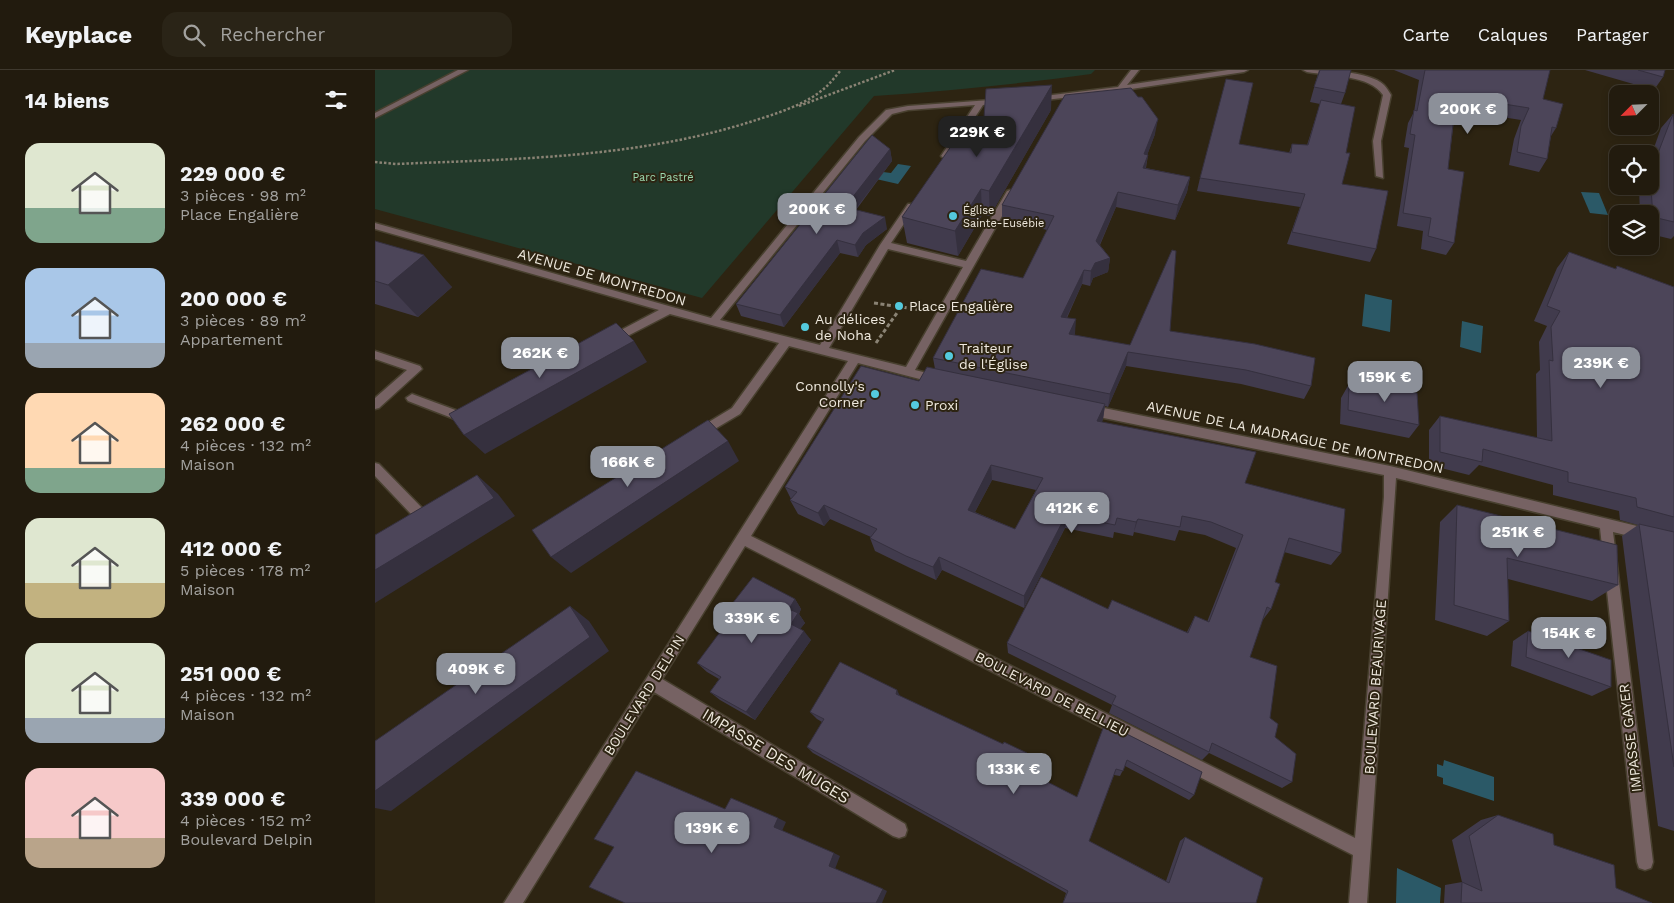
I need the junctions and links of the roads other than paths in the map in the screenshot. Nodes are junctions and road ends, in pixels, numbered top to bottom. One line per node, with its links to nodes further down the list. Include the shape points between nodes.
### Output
1 (464, 70): 13 (street)
2 (1135, 70): 7 (street)
3 (1192, 70): 6 (street)
4 (1244, 70): 6 (street)
5 (1307, 70): 15 (street, via 1369,79 1381,86 1387,95 1377,141)
6 (1201, 76): 7 (street)
7 (1121, 88): 8 (street)
8 (1065, 96): 9 (street); 12 (street)
9 (1028, 99)
10 (1009, 100): 11 (street)
11 (981, 102): 14 (street); 22 (street, via 889,112 867,133)
12 (1058, 109)
13 (375, 116)
14 (938, 167)
15 (1380, 176)
16 (1017, 181): 20 (street)
17 (917, 198): 19 (street)
18 (375, 226): 21 (street, AVENUE DE MONTREDON)
19 (885, 245): 20 (street); 25 (street)
20 (969, 265): 28 (street)
21 (668, 310): 22 (street, AVENUE DE MONTREDON); 24 (street)
22 (713, 322): 23 (street, AVENUE DE MONTREDON)
23 (786, 342): 25 (street, AVENUE DE MONTREDON); 34 (street, via 736,411)
24 (600, 346)
25 (822, 351): 27 (street)
26 (375, 354): 31 (street, via 417,368)
27 (858, 361): 28 (street); 39 (street, BOULEVARD DELPIN)
28 (908, 373): 29 (street)
29 (947, 381)
30 (411, 398): 33 (street, via 463,419)
31 (375, 405)
32 (1073, 407): 36 (street, AVENUE DE LA MADRAGUE DE MONTREDON)
33 (480, 410)
34 (687, 442)
35 (375, 468): 38 (street, via 420,515)
36 (1390, 470): 37 (street, AVENUE DE LA MADRAGUE DE MONTREDON); 43 (street, BOULEVARD BEAURIVAGE)
37 (1606, 524): 40 (street, AVENUE DE LA MADRAGUE DE MONTREDON); 44 (street, IMPASSE GAYER)
38 (398, 528)
39 (742, 538): 41 (street, BOULEVARD DELPIN); 43 (street, BOULEVARD DE BELLIEU)
40 (1674, 541)
41 (652, 682): 42 (street, IMPASSE DES MUGES); 45 (street, BOULEVARD DELPIN)
42 (899, 830)
43 (1363, 851): 46 (street, BOULEVARD BEAURIVAGE)
44 (1645, 862)
45 (513, 903)
46 (1358, 903)

